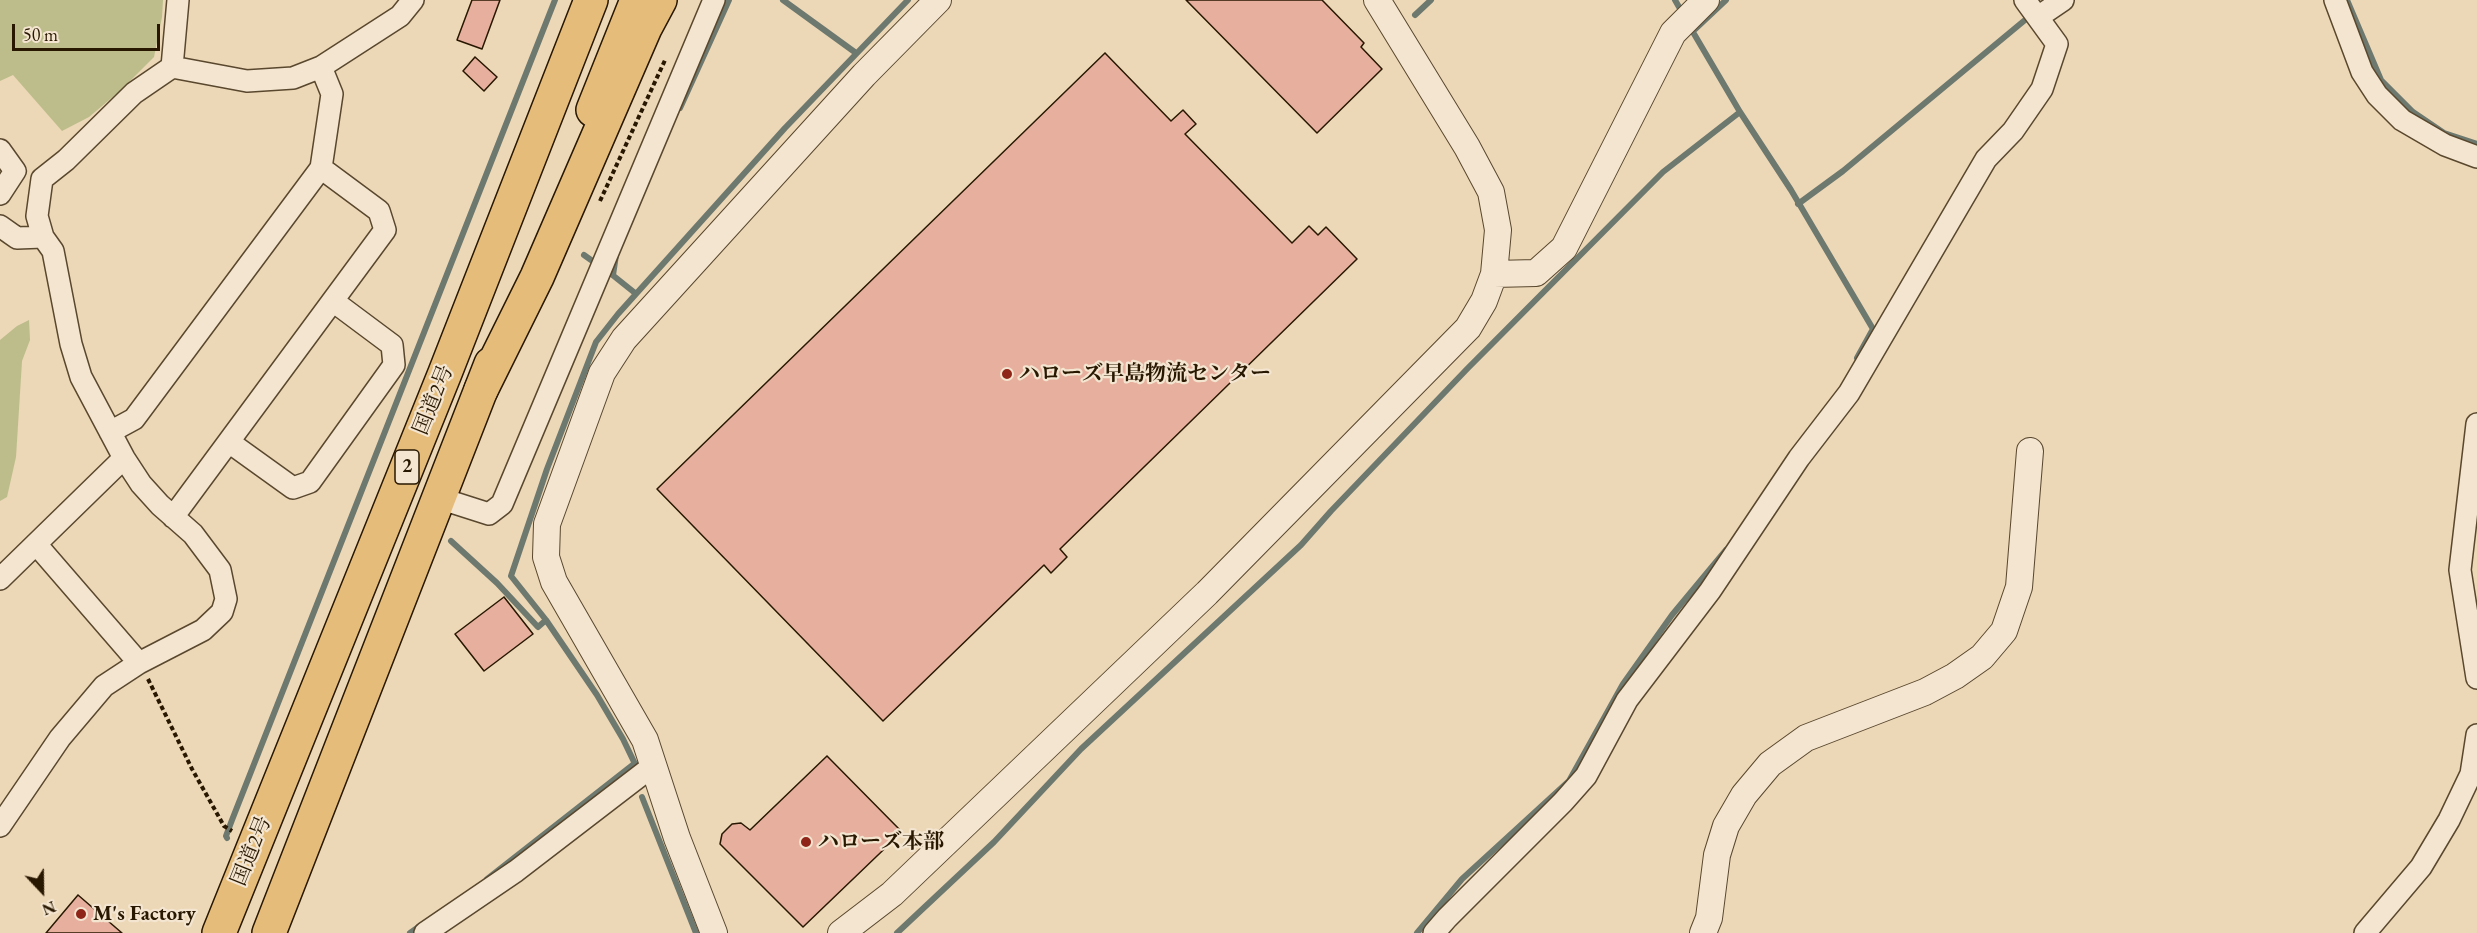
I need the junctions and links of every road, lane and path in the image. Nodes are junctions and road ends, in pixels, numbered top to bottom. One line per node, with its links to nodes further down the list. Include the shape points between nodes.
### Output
1 (178, 0): 15 (street)
2 (413, 0): 16 (street, via 400,16)
3 (591, 0): 42 (highway, 国道2号 / 2)
4 (637, 0): 26 (highway, 国道2号 / 2)
5 (660, 0): 26 (highway, via 537,277)
6 (714, 0): 32 (street, via 502,504 489,514)
7 (938, 0): 39 (street, via 864,75 632,330 602,373 547,524 546,557 554,582 645,740)
8 (1377, 0): 24 (street, via 1491,192 1498,230)
9 (1706, 0): 24 (street, via 1673,33 1564,248 1536,273)
10 (2025, 0): 13 (street)
11 (2063, 0): 13 (street)
12 (2335, 0): 18 (street, via 2362,72 2377,95 2402,120 2445,145)
13 (2038, 17): 47 (street, via 2057,44 2042,89 1986,159 1849,393 1798,458 1710,591 1628,700 1586,776)
14 (668, 53): 21 (path)
15 (172, 67): 16 (street, via 248,81 292,78); 23 (street, via 134,93 42,180 37,216)
16 (321, 67): 19 (street, via 332,94)
17 (0, 150): 20 (street, via 15,171)
18 (2477, 157)
19 (321, 168): 25 (street, via 380,211 385,230); 28 (street, via 134,419)
20 (0, 194)
21 (596, 208)
22 (0, 226): 23 (street, via 17,238)
23 (43, 237): 28 (street, via 54,251 81,377)
24 (1494, 274): 46 (street, via 1468,328 1224,576 892,894)
25 (333, 301): 29 (street); 29 (street, via 392,345 394,365 310,482 293,488)
26 (481, 390): 32 (highway, 国道2号 / 2)
27 (2477, 424): 37 (street, via 2460,570)
28 (110, 432): 31 (street)
29 (229, 442): 33 (street)
30 (2030, 451): 48 (street, via 2019,588 2004,631 1982,657 1954,676 1925,692 1806,738 1770,764 1744,795 1726,826)
31 (124, 458): 33 (street, via 141,484); 34 (street)
32 (439, 498): 43 (highway, 国道2号 / 2)
33 (173, 517): 36 (street, via 193,534 220,570 226,599 222,612 203,630)
34 (36, 544): 35 (street); 36 (street)
35 (0, 579)
36 (139, 663): 40 (street, via 104,686 60,738); 41 (path, via 192,769 224,826)
37 (2477, 678)
38 (2477, 735): 49 (street, via 2471,774 2449,820 2421,867)
39 (654, 765): 44 (street, via 516,871); 45 (street)
40 (0, 826)
41 (232, 831)
42 (219, 933)
43 (269, 933)
44 (425, 933)
45 (714, 933)
46 (841, 933)
47 (1434, 933)
48 (1703, 933)
49 (2365, 933)

